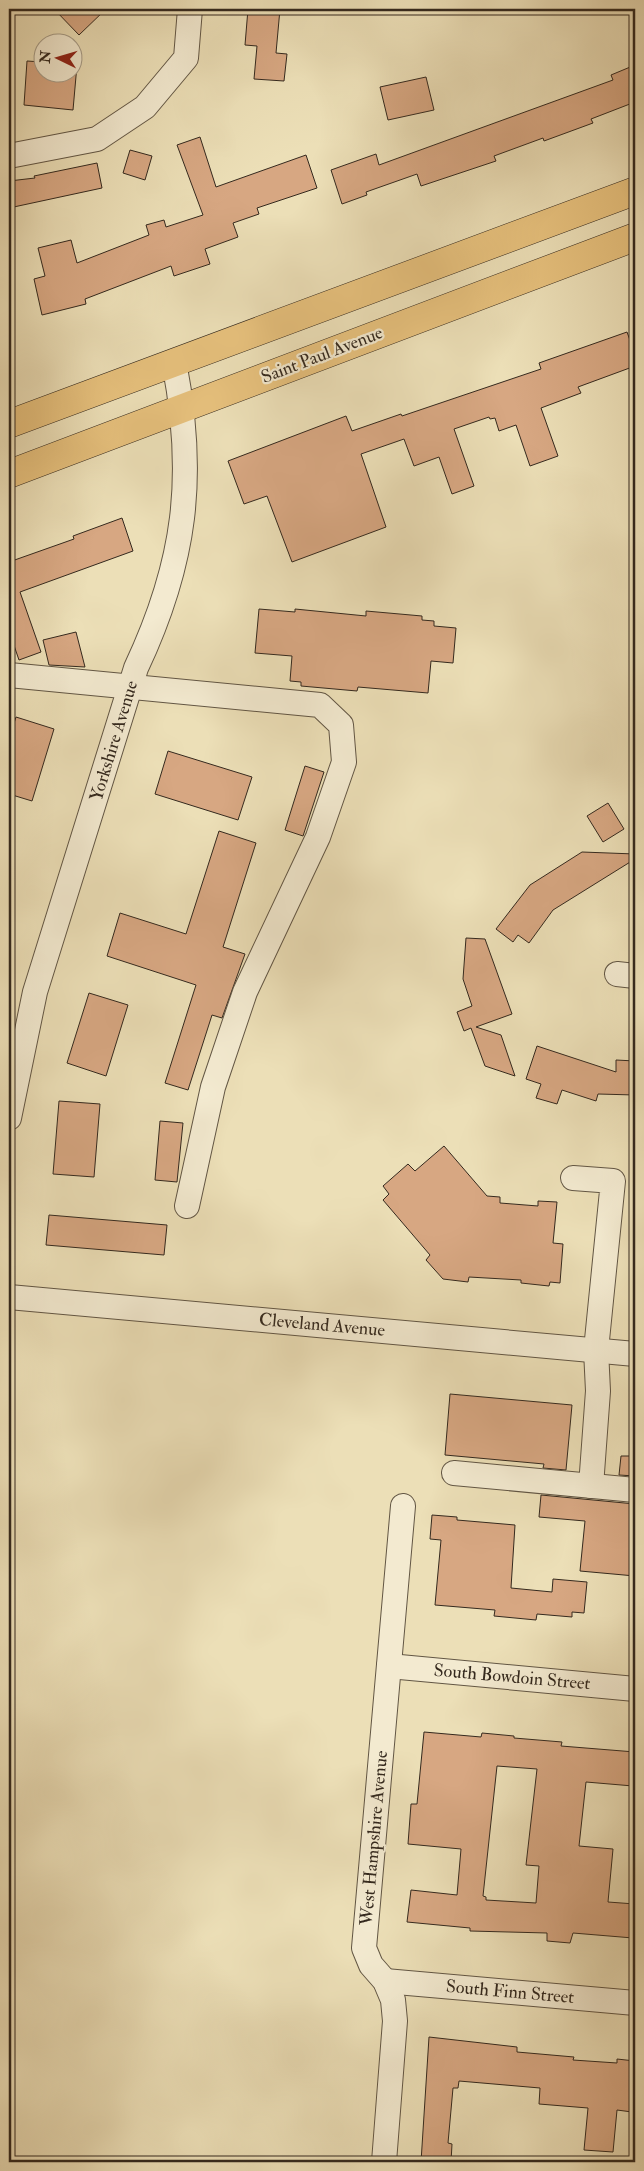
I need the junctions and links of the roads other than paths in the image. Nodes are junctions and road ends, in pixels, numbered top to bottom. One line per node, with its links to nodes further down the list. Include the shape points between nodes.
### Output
1 (190, 9): 2 (street, via 186,58 145,107 97,139)
2 (9, 156)
3 (635, 191): 5 (main road)
4 (635, 237): 6 (main road, Saint Paul Avenue)
5 (174, 362): 6 (street, Yorkshire Avenue); 7 (main road)
6 (183, 408): 8 (main road, Saint Paul Avenue); 10 (street, Yorkshire Avenue, via 186,480 182,533 172,576)
7 (9, 424)
8 (9, 474)
9 (9, 675): 10 (street)
10 (131, 686): 11 (street, Yorkshire Avenue); 14 (street, via 320,705 341,725 344,762 318,836 245,992 213,1087)
11 (14, 1065): 12 (street, Yorkshire Avenue)
12 (9, 1118)
13 (573, 1178): 16 (street, via 613,1181)
14 (187, 1206)
15 (9, 1297): 16 (street, Cleveland Avenue)
16 (596, 1350): 17 (street, Cleveland Avenue); 19 (street, via 598,1391)
17 (635, 1354)
18 (454, 1474): 19 (street)
19 (591, 1486): 20 (street)
20 (635, 1490)
21 (403, 1506): 22 (street, West Hampshire Avenue)
22 (389, 1666): 23 (street, South Bowdoin Street); 24 (street, West Hampshire Avenue, via 364,1948 371,1965)
23 (635, 1689)
24 (385, 1981): 25 (street, South Finn Street); 26 (street, West Hampshire Avenue, via 393,2000 395,2021)
25 (635, 2003)
26 (384, 2162)

